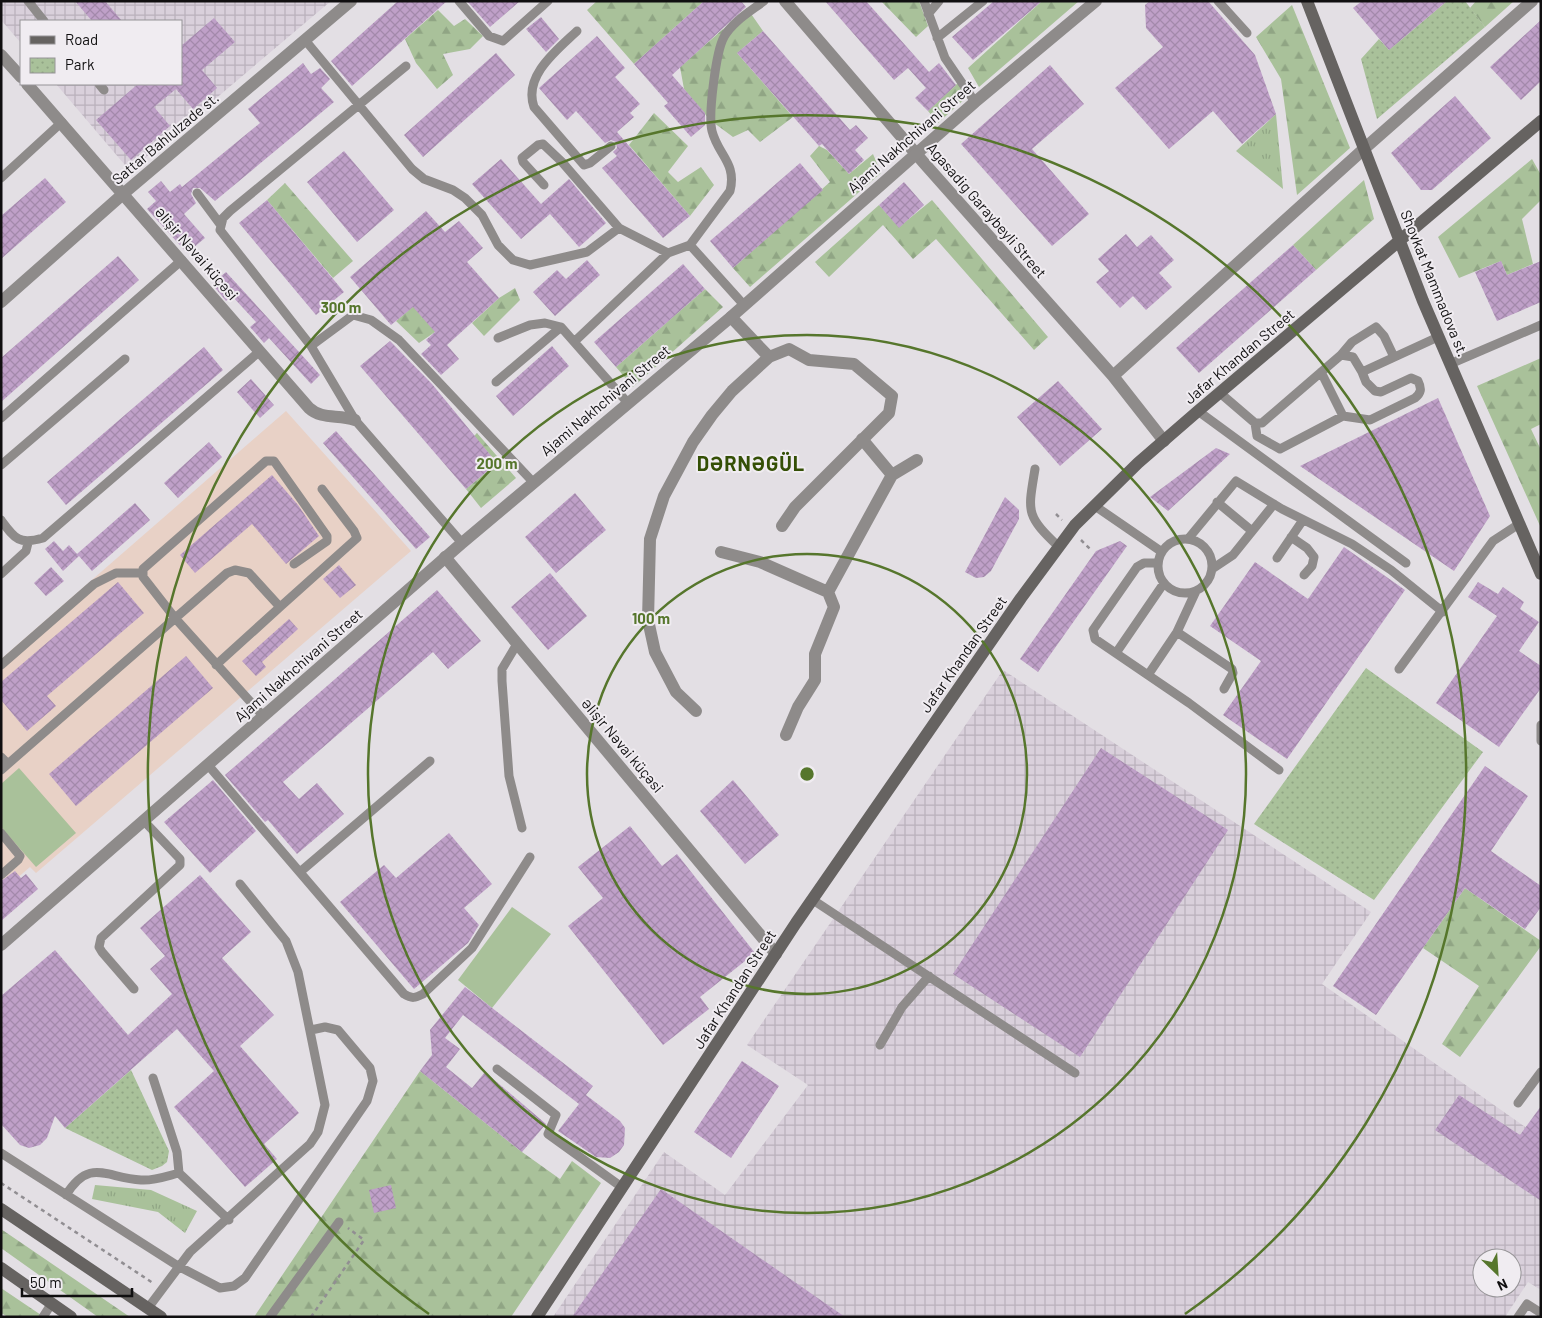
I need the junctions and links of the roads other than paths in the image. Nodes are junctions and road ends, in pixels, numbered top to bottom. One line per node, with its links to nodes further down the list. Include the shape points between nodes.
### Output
1 (28, 1): 15 (lane)
2 (351, 1): 19 (street, Sattar Bahlulzade st.)
3 (459, 1): 4 (lane, via 488,36 503,41)
4 (548, 1)
5 (764, 1): 38 (lane, via 732,27 720,46 711,130 731,170 732,181 730,191)
6 (785, 1): 30 (street, Agasadig Garaybeyli Street)
7 (924, 1): 14 (lane)
8 (939, 1): 14 (lane)
9 (983, 1): 18 (lane)
10 (1096, 1): 24 (street, Ajami Nakhchivani Street)
11 (1218, 1): 17 (lane)
12 (1532, 1): 29 (street)
13 (1309, 3): 29 (main road, Shovkat Mammadova st.)
14 (928, 14): 18 (lane)
15 (43, 20)
16 (577, 31): 28 (lane, via 542,66 531,98 534,106 584,165)
17 (1247, 33)
18 (937, 38): 24 (lane, via 945,58)
19 (305, 40): 25 (lane); 34 (street, Sattar Bahlulzade st.)
20 (1, 54): 22 (street)
21 (406, 66): 25 (lane)
22 (20, 74)
23 (28, 85): 26 (street, Əlişir Nəvai küçəsi)
24 (975, 102): 30 (street, Ajami Nakhchivani Street)
25 (359, 105): 35 (lane, via 230,211); 36 (lane, via 412,169 424,179 465,198 482,215 498,246 513,260 530,265 587,252)
26 (62, 122): 31 (lane); 34 (street, Əlişir Nəvai küçəsi)
27 (1541, 122): 37 (main road, Jafar Khandan Street)
28 (611, 146)
29 (1365, 148): 37 (main road, Shovkat Mammadova st.); 58 (street)
30 (916, 154): 42 (street, Ajami Nakhchivani Street); 58 (street, Agasadig Garaybeyli Street)
31 (1, 178)
32 (544, 185): 36 (lane, via 522,158 543,144)
33 (197, 192): 35 (lane)
34 (123, 194): 40 (street, Əlişir Nəvai küçəsi); 41 (street, Sattar Bahlulzade st.)
35 (220, 224): 49 (lane, via 223,236)
36 (619, 228): 39 (lane)
37 (1401, 241): 46 (main road, Shovkat Mammadova st.); 60 (main road, Jafar Khandan Street)
38 (690, 246): 39 (lane); 42 (lane)
39 (668, 254): 48 (lane)
40 (182, 260): 50 (street, Əlişir Nəvai küçəsi); 64 (lane)
41 (1, 302)
42 (744, 305): 43 (street, Ajami Nakhchivani Street)
43 (731, 317): 52 (street); 61 (street, Ajami Nakhchivani Street)
44 (1541, 325): 55 (lane)
45 (562, 327): 47 (lane, via 545,323 530,325); 48 (lane); 59 (lane)
46 (1438, 337): 53 (lane); 55 (main road, Shovkat Mammadova st.)
47 (498, 338)
48 (574, 342): 61 (lane)
49 (311, 346): 65 (lane); 73 (lane, via 353,314 371,320 399,340)
50 (260, 351): 65 (street, Əlişir Nəvai küçəsi, via 314,413); 85 (lane, via 43,538)
51 (1340, 355): 53 (lane, via 1352,342 1376,327); 56 (lane); 57 (lane, via 1353,357)
52 (769, 357): 67 (street, via 789,349 809,360 854,364 892,396 890,412); 114 (street, via 732,391 694,442 664,496 650,539 648,620 655,652 676,692)
53 (1394, 357): 57 (lane)
54 (125, 359): 70 (lane)
55 (1450, 364): 80 (main road, Shovkat Mammadova st.)
56 (1321, 372): 63 (lane); 66 (lane, via 1262,424)
57 (1362, 372): 63 (lane, via 1375,391 1381,392 1411,378 1418,381 1420,394 1370,420)
58 (1113, 376): 68 (street, Agasadig Garaybeyli Street)
59 (496, 382)
60 (1220, 393): 62 (main road, Jafar Khandan Street); 66 (lane)
61 (628, 402): 73 (street, Ajami Nakhchivani Street)
62 (1198, 411): 68 (main road, Jafar Khandan Street); 92 (lane)
63 (1343, 416): 66 (lane, via 1280,449 1257,436)
64 (1, 418)
65 (355, 420): 86 (lane)
66 (1255, 423)
67 (862, 439): 72 (street); 81 (street, via 795,508)
68 (1164, 441): 77 (main road, Jafar Khandan Street)
69 (917, 460): 72 (street)
70 (1, 465)
71 (1035, 469): 87 (lane, via 1029,506 1038,527)
72 (892, 475): 102 (street)
73 (533, 482): 86 (street, Ajami Nakhchivani Street)
74 (322, 489): 103 (lane, via 357,538)
75 (1217, 502): 76 (lane, via 1236,481); 82 (lane); 84 (lane)
76 (1274, 504): 79 (lane); 82 (lane)
77 (1095, 506): 87 (main road, Jafar Khandan Street); 89 (lane)
78 (1, 520): 85 (lane, via 15,538)
79 (1302, 520): 83 (lane); 104 (lane, via 1352,544 1391,570)
80 (1519, 524): 98 (main road, Shovkat Mammadova st.); 104 (lane, via 1494,541)
81 (782, 526)
82 (1252, 531): 95 (lane, via 1233,555)
83 (1291, 538): 91 (lane); 99 (lane, via 1314,557 1312,566)
84 (1188, 540): 89 (lane, via 1174,542); 95 (lane, via 1206,549)
85 (28, 543): 97 (lane, via 26,551)
86 (462, 543): 90 (street, Ajami Nakhchivani Street)
87 (1059, 547): 131 (main road, Jafar Khandan Street)
88 (721, 552): 102 (street, via 760,562)
89 (1162, 552): 94 (lane)
90 (445, 557): 107 (street, Əlişir Nəvai küçəsi); 115 (street, Ajami Nakhchivani Street)
91 (1277, 558)
92 (1406, 563)
93 (294, 564): 96 (lane, via 327,541 327,536 274,461 270,460)
94 (1158, 564): 100 (lane); 108 (lane, via 1144,563 1137,567 1092,630 1095,639)
95 (1212, 569): 101 (lane, via 1207,582)
96 (142, 573): 105 (lane); 109 (lane, via 116,573 94,584)
97 (1, 574)
98 (1541, 574)
99 (1304, 575)
100 (1164, 583): 101 (lane, via 1182,593); 108 (lane)
101 (1196, 590): 106 (lane)
102 (828, 592): 117 (street, via 834,607 815,654 815,680)
103 (280, 607): 105 (lane, via 250,573 235,570 227,573); 110 (lane)
104 (1443, 612): 111 (lane)
105 (176, 618): 110 (lane); 122 (lane)
106 (1177, 632): 112 (lane); 113 (lane, via 1232,669)
107 (517, 644): 125 (lane, via 502,669 502,690 509,776); 133 (street, Əlişir Nəvai küçəsi)
108 (1116, 653): 112 (lane)
109 (1, 665)
110 (216, 665): 115 (lane)
111 (1399, 669)
112 (1148, 675): 123 (lane)
113 (1224, 689)
114 (696, 711)
115 (264, 717): 121 (street, Ajami Nakhchivani Street)
116 (1541, 725): 118 (lane)
117 (786, 735)
118 (1541, 740)
119 (1, 756): 122 (lane)
120 (430, 761): 128 (lane)
121 (208, 765): 124 (street, Ajami Nakhchivani Street); 128 (lane)
122 (5, 767)
123 (1279, 770)
124 (143, 820): 132 (street, Ajami Nakhchivani Street); 135 (lane, via 180,859 180,865 101,938 99,947 102,952)
125 (522, 828)
126 (1, 833): 129 (lane, via 20,856)
127 (530, 857): 128 (lane, via 472,948 415,998 404,994)
128 (300, 872)
129 (1, 875)
130 (240, 884): 136 (lane, via 286,941 298,972)
131 (813, 900): 133 (main road, Jafar Khandan Street); 134 (lane)
132 (1, 945)
133 (776, 954): 145 (main road, Jafar Khandan Street)
134 (929, 976): 137 (lane, via 902,1007); 140 (lane)
135 (134, 989)
136 (311, 1030): 148 (lane, via 325,1105 318,1132 310,1144); 150 (lane, via 325,1027 338,1030 370,1068 373,1081 367,1101 245,1278 234,1286 220,1288)
137 (880, 1045)
138 (497, 1069): 145 (lane, via 556,1115 548,1134)
139 (1541, 1072): 142 (lane)
140 (1075, 1073)
141 (153, 1078): 144 (lane, via 177,1152)
142 (1518, 1103)
143 (1, 1153): 146 (lane)
144 (179, 1173): 146 (lane, via 141,1180 99,1171 75,1180); 148 (lane)
145 (623, 1188): 159 (main road, Jafar Khandan Street)
146 (66, 1195): 150 (lane)
147 (1, 1210): 153 (main road)
148 (229, 1220): 150 (lane)
149 (339, 1222): 158 (lane)
150 (178, 1266): 153 (lane)
151 (1, 1268): 152 (main road)
152 (52, 1304): 155 (lane); 156 (main road)
153 (148, 1308): 157 (main road)
154 (1541, 1313): 160 (lane, via 1527,1304)
155 (43, 1317)
156 (71, 1317)
157 (162, 1317)
158 (270, 1317)
159 (537, 1317)
160 (1518, 1317)

